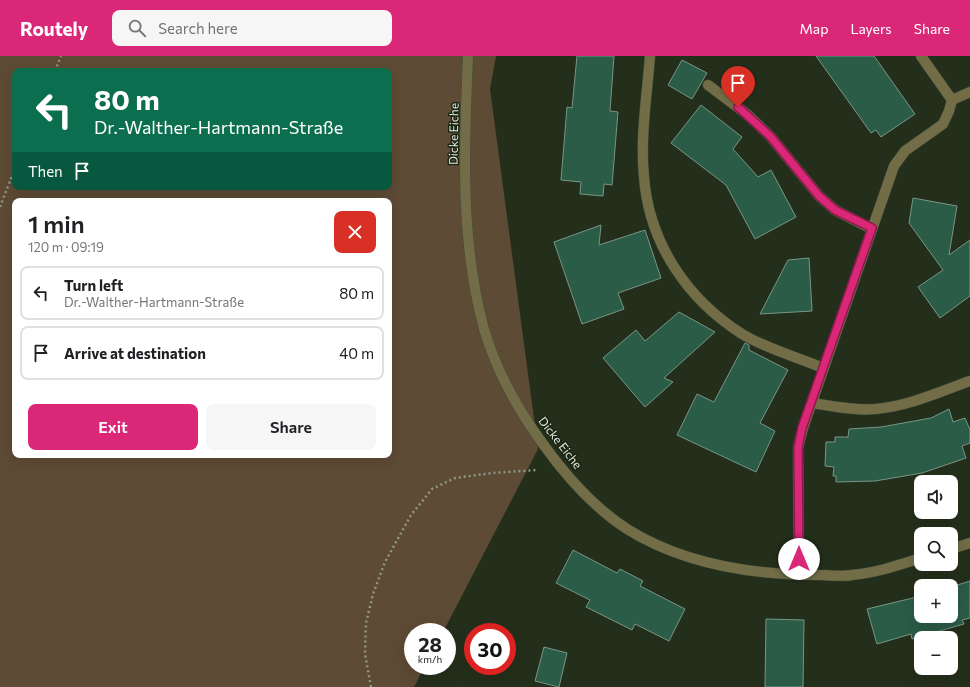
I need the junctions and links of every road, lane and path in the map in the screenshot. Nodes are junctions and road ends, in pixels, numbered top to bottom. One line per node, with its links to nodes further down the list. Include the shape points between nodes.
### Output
1 (61, 56): 5 (path)
2 (468, 56): 15 (street, Dicke Eiche, via 466,199 469,257 475,294 485,332 503,378 526,422)
3 (650, 56): 12 (street, via 644,176 648,206 674,268 699,300 743,334)
4 (921, 56): 8 (street)
5 (56, 68)
6 (708, 85): 11 (street, via 748,115 770,136 819,196 835,210)
7 (970, 92): 8 (street)
8 (952, 100): 11 (street, via 943,124 920,139 899,158)
9 (12, 176): 10 (path)
10 (0, 207)
11 (872, 228): 12 (street)
12 (823, 368): 14 (street)
13 (970, 381): 14 (street, via 917,401 875,409)
14 (812, 403): 19 (street, via 802,428 798,448)
15 (560, 466): 19 (street, Dicke Eiche, via 600,508 627,528 659,546 690,558 765,574); 20 (path, via 528,472 455,478 432,489 411,515 385,562 373,594 366,622 365,654)
16 (970, 543): 17 (street)
17 (958, 547)
18 (914, 560): 19 (street, Dicke Eiche, via 852,576)
19 (799, 575)
20 (371, 687)

